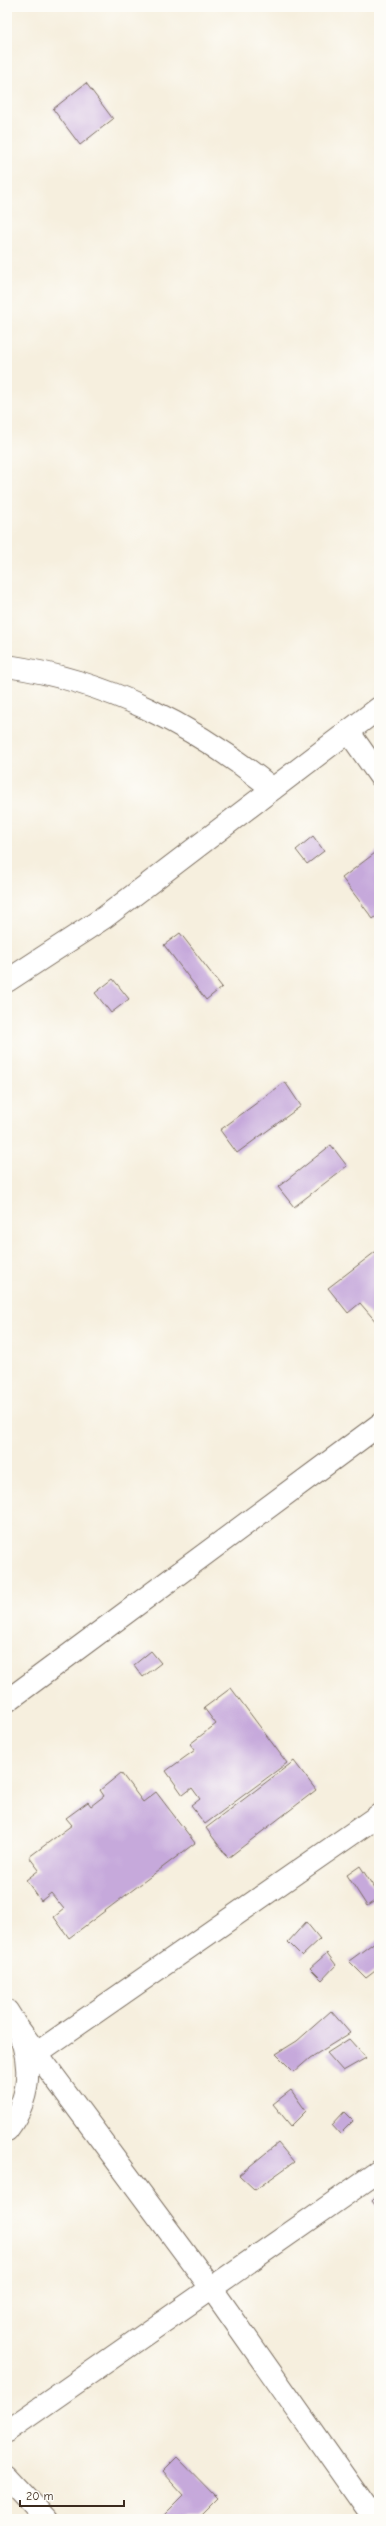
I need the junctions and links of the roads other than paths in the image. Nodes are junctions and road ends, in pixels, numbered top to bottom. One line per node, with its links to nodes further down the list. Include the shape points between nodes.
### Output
1 (7, 666): 5 (street, via 80,681 150,709 205,738)
2 (379, 708): 3 (street)
3 (348, 731): 4 (street); 5 (street)
4 (379, 775)
5 (273, 789): 6 (street, via 105,918)
6 (7, 981)
7 (379, 1425): 8 (street)
8 (7, 1701)
9 (379, 1815): 11 (street)
10 (13, 2019): 11 (street); 12 (street, via 25,2046 28,2066 21,2105)
11 (37, 2053): 14 (street)
12 (7, 2130)
13 (379, 2171): 14 (street)
14 (212, 2289): 15 (street); 18 (street)
15 (7, 2432)
16 (7, 2477): 17 (street)
17 (46, 2519)
18 (374, 2519)

